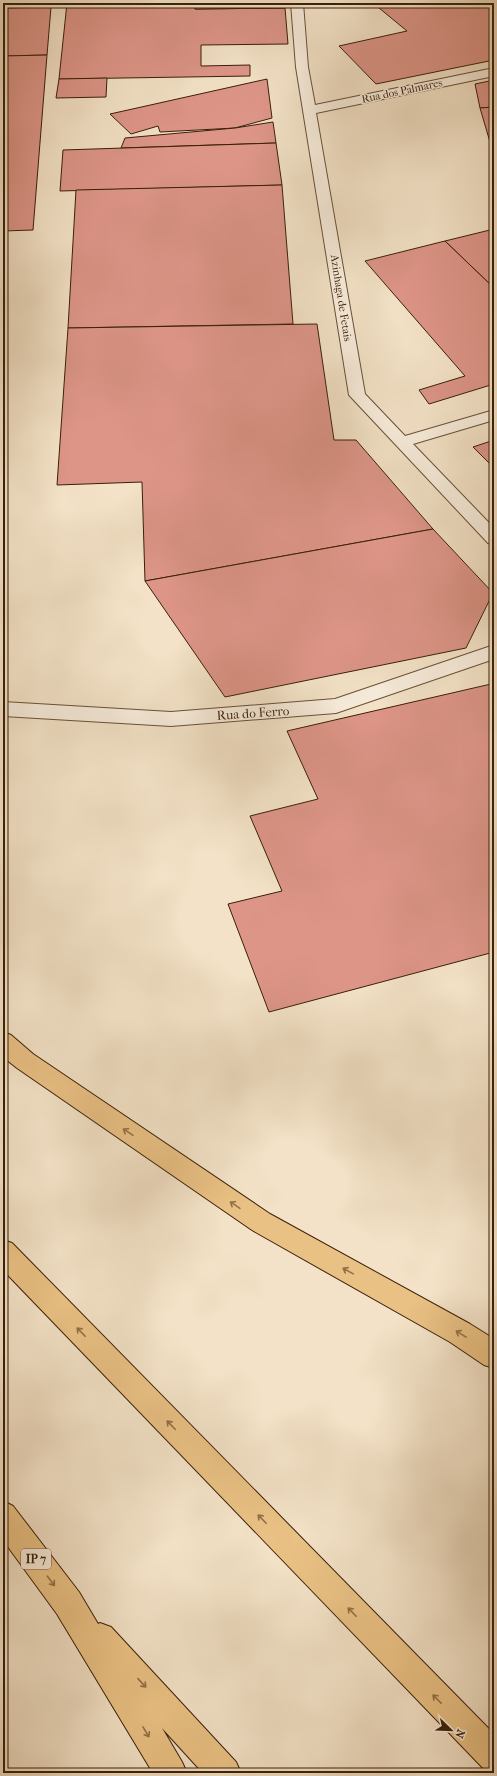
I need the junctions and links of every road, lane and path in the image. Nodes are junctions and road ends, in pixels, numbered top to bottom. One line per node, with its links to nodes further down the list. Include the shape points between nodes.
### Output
1 (297, 3): 3 (street, Azinhaga de Fetais, via 302,67)
2 (494, 72): 3 (street, Rua dos Palmares)
3 (310, 110): 5 (street, Azinhaga de Fetais, via 357,395)
4 (494, 415): 5 (street)
5 (401, 442): 6 (street, Azinhaga de Fetais)
6 (494, 539)
7 (494, 652): 8 (street, Rua do Ferro, via 336,706 171,719)
8 (3, 709)
9 (3, 1042): 11 (highway, one-way to 9, via 460,1333 261,1222 24,1061)
10 (3, 1252): 14 (highway, one-way to 10)
11 (494, 1355)
12 (3, 1516): 13 (highway, IP 7, one-way to 13)
13 (68, 1603): 15 (highway, one-way to 15); 16 (highway, one-way to 16)
14 (494, 1756)
15 (171, 1773)
16 (225, 1773)

